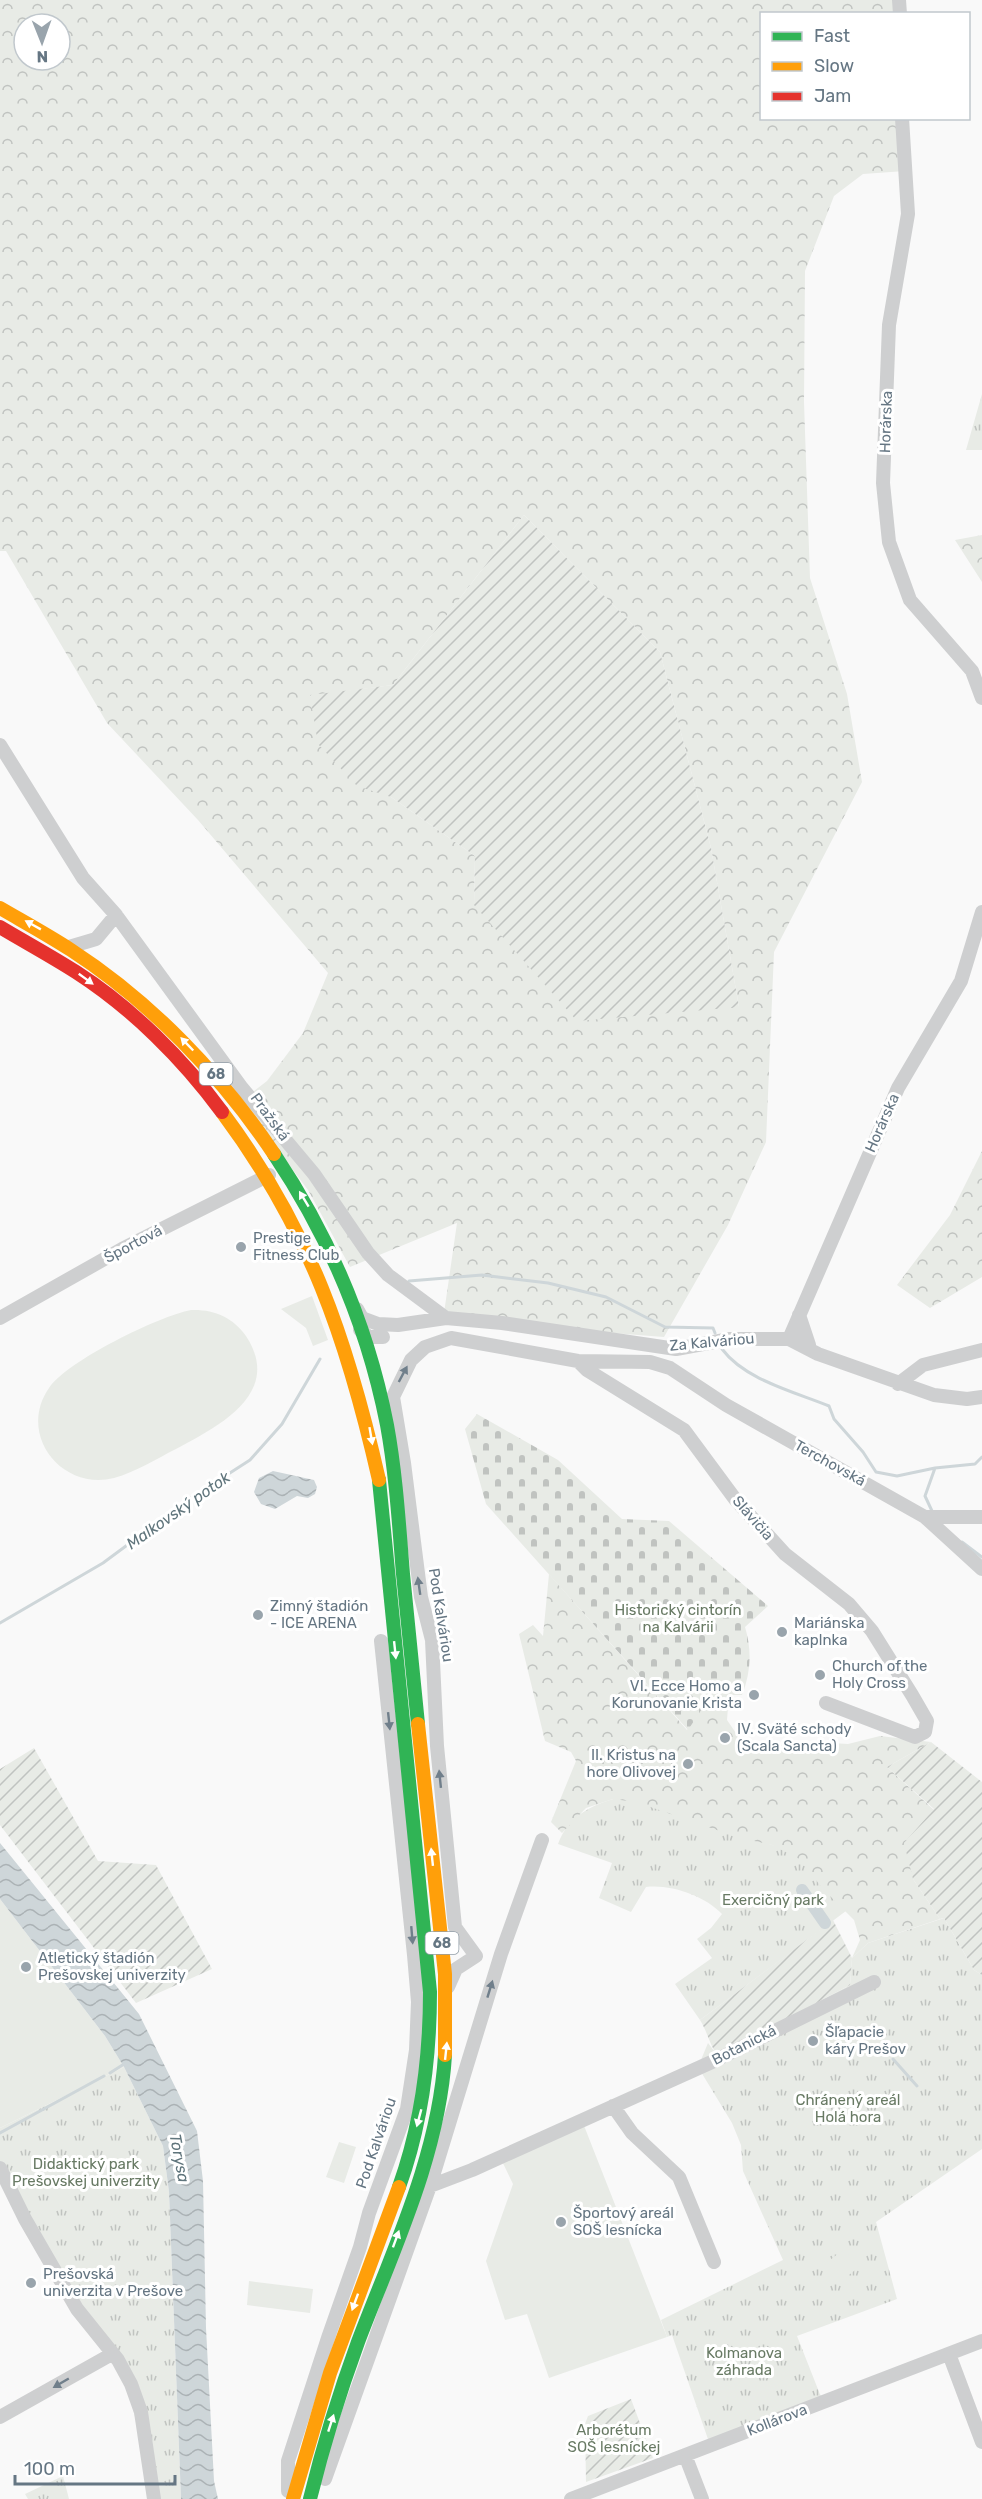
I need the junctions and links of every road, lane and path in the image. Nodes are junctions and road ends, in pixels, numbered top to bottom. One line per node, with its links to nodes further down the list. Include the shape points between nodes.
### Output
1 (902, 120): 2 (street, Horárska, via 908,214 889,325 884,483 889,542 910,600 972,671)
2 (982, 698)
3 (0, 746): 6 (street, via 79,871)
4 (0, 908): 9 (main road, Pražská / 68, one-way to 4)
5 (982, 912): 15 (street, Horárska, via 961,981 898,1088)
6 (116, 915): 8 (street); 13 (street, via 242,1088 314,1174 368,1253 388,1275)
7 (0, 927): 11 (main road, 68, one-way to 11, via 67,965 140,1021 217,1101)
8 (96, 939): 9 (street); 10 (street)
9 (69, 947): 10 (main road, Pražská / 68)
10 (97, 967): 14 (main road, Pražská / 68, one-way to 10, via 319,1226 257,1126 183,1039)
11 (269, 1175): 12 (main road, 68); 16 (street, Športová, via 122,1248)
12 (329, 1296): 20 (street, via 344,1319); 26 (main road, 68)
13 (422, 1301): 17 (street); 18 (street, via 420,1316)
14 (356, 1308): 19 (street, via 362,1318); 20 (main road, Pražská / 68)
15 (799, 1315): 22 (street, Horárska); 23 (street)
16 (0, 1318)
17 (446, 1318): 18 (street, Za Kalváriou); 21 (street); 24 (street, Za Kalváriou)
18 (403, 1324): 19 (street, Za Kalváriou)
19 (380, 1330): 20 (street, Za Kalváriou, via 369,1336); 29 (street)
20 (364, 1332): 26 (street); 29 (main road, Pod Kalváriou / 68)
21 (452, 1338): 27 (street, Slávičia); 39 (street, Pod Kalváriou, one-way to 21, via 455,1927 437,1746 432,1640 421,1598 393,1397 411,1360 425,1347)
22 (789, 1339): 24 (street, Za Kalváriou, via 730,1339); 30 (street, Za Kalváriou)
23 (809, 1345)
24 (676, 1348): 28 (street)
25 (982, 1350): 30 (street, via 923,1365)
26 (351, 1359): 41 (main road, 68, one-way to 41, via 379,1481)
27 (578, 1361): 28 (street, Terchovská, via 650,1362); 36 (street, Slávičia, via 684,1430 735,1499 785,1554 849,1604 872,1631 912,1695 927,1721 925,1732 915,1737)
28 (669, 1368): 32 (street, Terchovská, via 726,1405)
29 (374, 1370): 40 (main road, Pod Kalváriou / 68, one-way to 29, via 395,1477)
30 (898, 1384): 31 (street, Za Kalváriou, via 934,1395)
31 (982, 1397)
32 (934, 1516): 33 (street); 34 (street, Terchovská)
33 (982, 1517)
34 (982, 1569)
35 (381, 1641): 55 (street, Pod Kalváriou, one-way to 55, via 418,2002 416,2056 399,2137 369,2213 288,2461)
36 (826, 1703)
37 (542, 1840): 38 (street)
38 (501, 1954): 39 (street); 46 (street, one-way to 38)
39 (476, 1956): 40 (street); 43 (street, via 456,1968)
40 (443, 1959): 41 (street); 43 (main road, Pod Kalváriou / 68)
41 (427, 1960): 56 (main road, 68, one-way to 56, via 430,2002 423,2102 406,2163 303,2456)
42 (874, 1982): 44 (street, Botanická)
43 (446, 2000): 57 (main road, Pod Kalváriou / 68, one-way to 43, via 351,2364 422,2166 442,2084)
44 (614, 2106): 46 (street, Botanická); 47 (street, via 632,2133 679,2177)
45 (0, 2168): 49 (street, via 77,2309)
46 (430, 2186): 58 (street, via 327,2469)
47 (714, 2262)
48 (982, 2341): 50 (street, Kollárova)
49 (112, 2354): 51 (street, one-way to 51); 54 (street, via 126,2374 141,2412)
50 (949, 2354): 52 (street); 53 (street, Kollárova)
51 (0, 2417)
52 (982, 2442)
53 (685, 2455): 59 (street, Kollárova); 60 (street)
54 (154, 2499)
55 (288, 2499)
56 (293, 2499)
57 (310, 2499)
58 (321, 2499)
59 (571, 2499)
60 (702, 2499)

